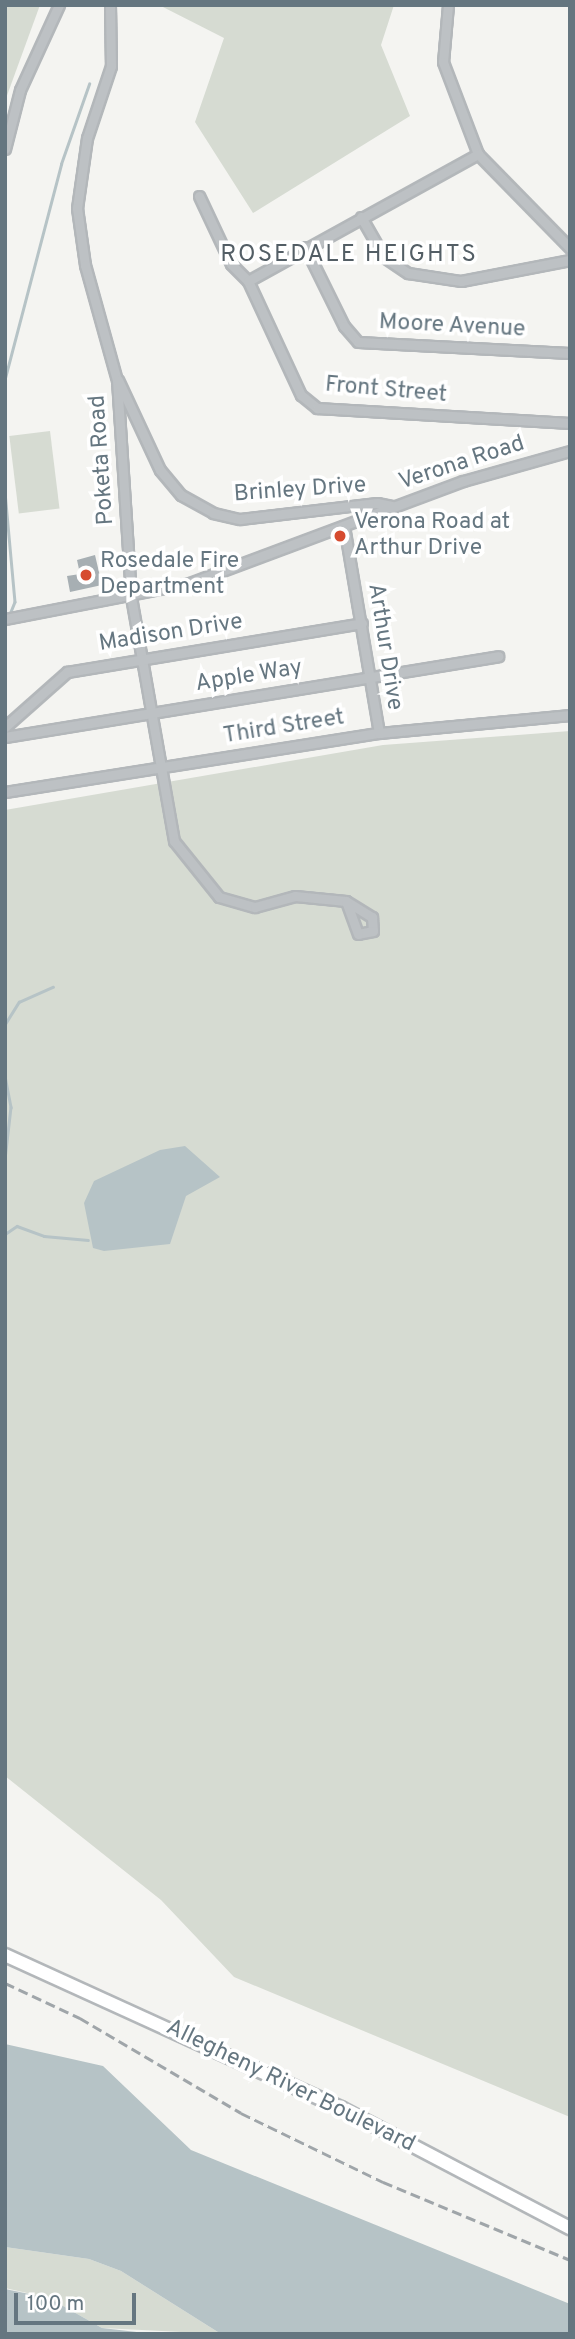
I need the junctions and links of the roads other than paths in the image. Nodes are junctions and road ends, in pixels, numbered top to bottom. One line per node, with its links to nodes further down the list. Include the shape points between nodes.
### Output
1 (59, 5): 4 (street, via 20,90)
2 (110, 5): 13 (street, Poketa Road, via 111,66 87,138 78,208 85,265)
3 (448, 5): 5 (street, via 443,62)
4 (5, 149)
5 (478, 154): 7 (street); 9 (street)
6 (199, 196): 11 (street, Front Street, via 231,264)
7 (361, 217): 8 (street); 10 (street, via 384,257 408,273 461,281)
8 (305, 247): 11 (street); 12 (street, Moore Avenue, via 344,326 358,342)
9 (570, 248)
10 (570, 260)
11 (248, 281): 14 (street, Front Street, via 301,395 317,408)
12 (570, 353)
13 (117, 380): 16 (street, Brinley Drive, via 160,470 181,495 213,513 240,519 377,503); 18 (street, Poketa Road)
14 (570, 423)
15 (570, 451): 16 (street, Verona Road)
16 (393, 507): 17 (street, Verona Road)
17 (344, 526): 18 (street, Verona Road, via 190,583); 20 (street, Arthur Drive)
18 (131, 597): 19 (street, Verona Road); 22 (street, Poketa Road)
19 (5, 619)
20 (362, 623): 22 (street, Madison Drive); 23 (street, Arthur Drive)
21 (499, 656): 23 (street, Apple Way)
22 (140, 658): 24 (street, Poketa Road); 26 (street, Madison Drive, via 68,672)
23 (372, 677): 24 (street, Apple Way); 27 (street, Arthur Drive)
24 (149, 712): 28 (street, Apple Way); 29 (street, Poketa Road)
25 (570, 715): 27 (street, Third Street)
26 (5, 727)
27 (379, 733): 29 (street, Third Street)
28 (5, 737)
29 (159, 767): 30 (street, Third Street); 31 (street, Poketa Road, via 174,842 219,897 256,907 295,896)
30 (5, 792)
31 (346, 901)
32 (5, 1955): 33 (main road, Allegheny River Boulevard, via 341,2108)
33 (570, 2228)

